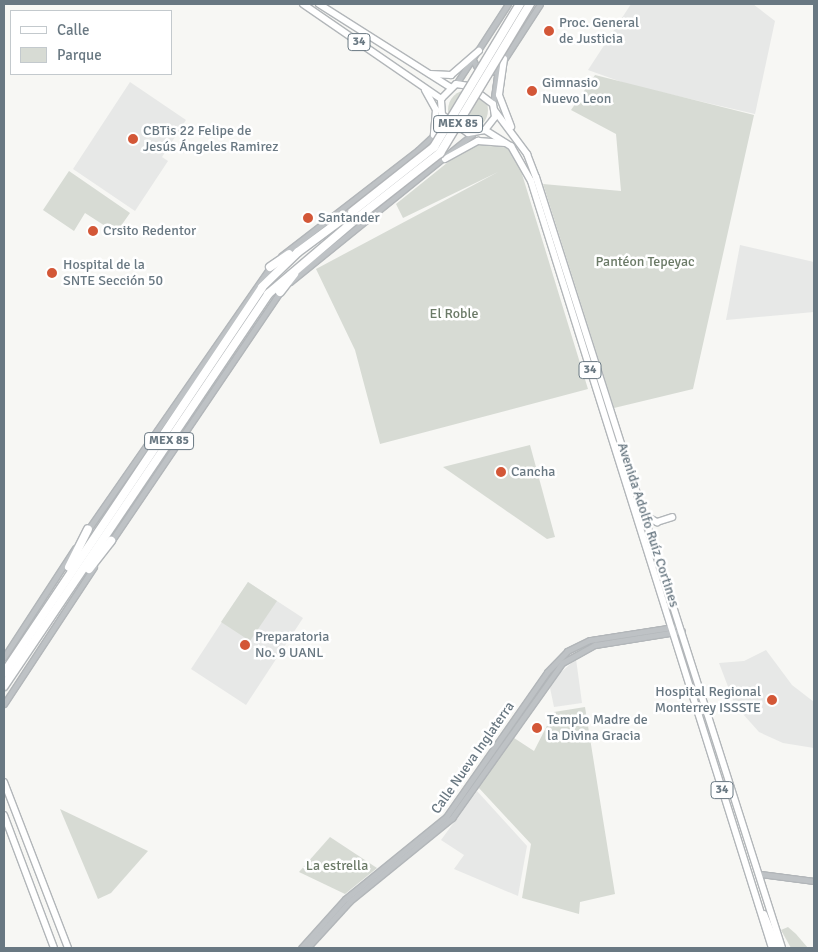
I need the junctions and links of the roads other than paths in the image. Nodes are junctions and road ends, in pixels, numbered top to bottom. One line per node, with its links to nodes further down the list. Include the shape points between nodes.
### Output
1 (303, 4): 12 (main road, 34)
2 (319, 4): 11 (main road, 34)
3 (508, 4): 7 (street)
4 (520, 4): 24 (highway, MEX 85, bridge, via 434,147)
5 (530, 4): 24 (highway, MEX 85, bridge, via 440,154)
6 (540, 4): 9 (street)
7 (479, 51): 8 (street); 11 (main road, via 451,75)
8 (474, 59): 10 (street, via 481,75); 13 (street)
9 (504, 59): 10 (street); 20 (main road, via 499,100)
10 (498, 69): 15 (street)
11 (424, 73): 13 (main road, 34)
12 (416, 80): 14 (main road, 34); 19 (main road, via 433,102)
13 (453, 86): 14 (main road); 15 (main road, 34, via 469,86)
14 (441, 99): 16 (main road)
15 (494, 108): 17 (main road); 20 (main road, Avenida Adolfo Ruíz Cortines / 34)
16 (442, 115): 18 (main road); 19 (street)
17 (485, 130): 18 (main road); 21 (main road)
18 (474, 134): 22 (street)
19 (433, 136): 22 (street, via 445,142); 27 (street)
20 (516, 137): 29 (main road, Avenida Adolfo Ruíz Cortines / 34, via 536,177)
21 (512, 146): 23 (main road, via 481,140); 37 (main road, Avenida Adolfo Ruíz Cortines / 34, via 533,189)
22 (451, 154): 23 (street)
23 (445, 159): 28 (street)
24 (354, 216): 25 (highway, MEX 85); 26 (highway, MEX 85)
25 (298, 252): 27 (highway); 33 (highway, MEX 85, via 257,295)
26 (307, 258): 28 (highway); 34 (highway, MEX 85, via 260,306)
27 (270, 267): 31 (street)
28 (280, 292): 32 (street)
29 (646, 516): 30 (main road, via 657,522); 35 (main road, Avenida Adolfo Ruíz Cortines / 34)
30 (672, 517)
31 (88, 529): 33 (highway); 38 (street)
32 (111, 541): 34 (highway); 41 (street)
33 (68, 575): 36 (highway, MEX 85)
34 (70, 590): 36 (highway, MEX 85)
35 (682, 629): 37 (street, Calle Nueva Inglaterra); 44 (main road, Avenida Adolfo Ruíz Cortines / 34)
36 (36, 630): 39 (highway, MEX 85); 40 (highway, MEX 85)
37 (670, 631): 46 (main road, Avenida Adolfo Ruíz Cortines / 34); 49 (street, Calle Nueva Inglaterra, via 590,640 560,657 446,817 345,899); 50 (street, Calle Nueva Inglaterra, via 594,644 562,663 452,818 350,902)
38 (4, 657)
39 (4, 672)
40 (4, 686)
41 (4, 704)
42 (4, 782): 48 (main road)
43 (4, 815): 47 (main road)
44 (761, 874): 45 (street); 53 (main road, Avenida Adolfo Ruíz Cortines / 34)
45 (814, 881)
46 (760, 909): 51 (main road, Avenida Adolfo Ruíz Cortines / 34); 52 (main road)
47 (54, 948)
48 (68, 948)
49 (301, 948)
50 (307, 948)
51 (772, 948)
52 (778, 948)
53 (782, 948)

